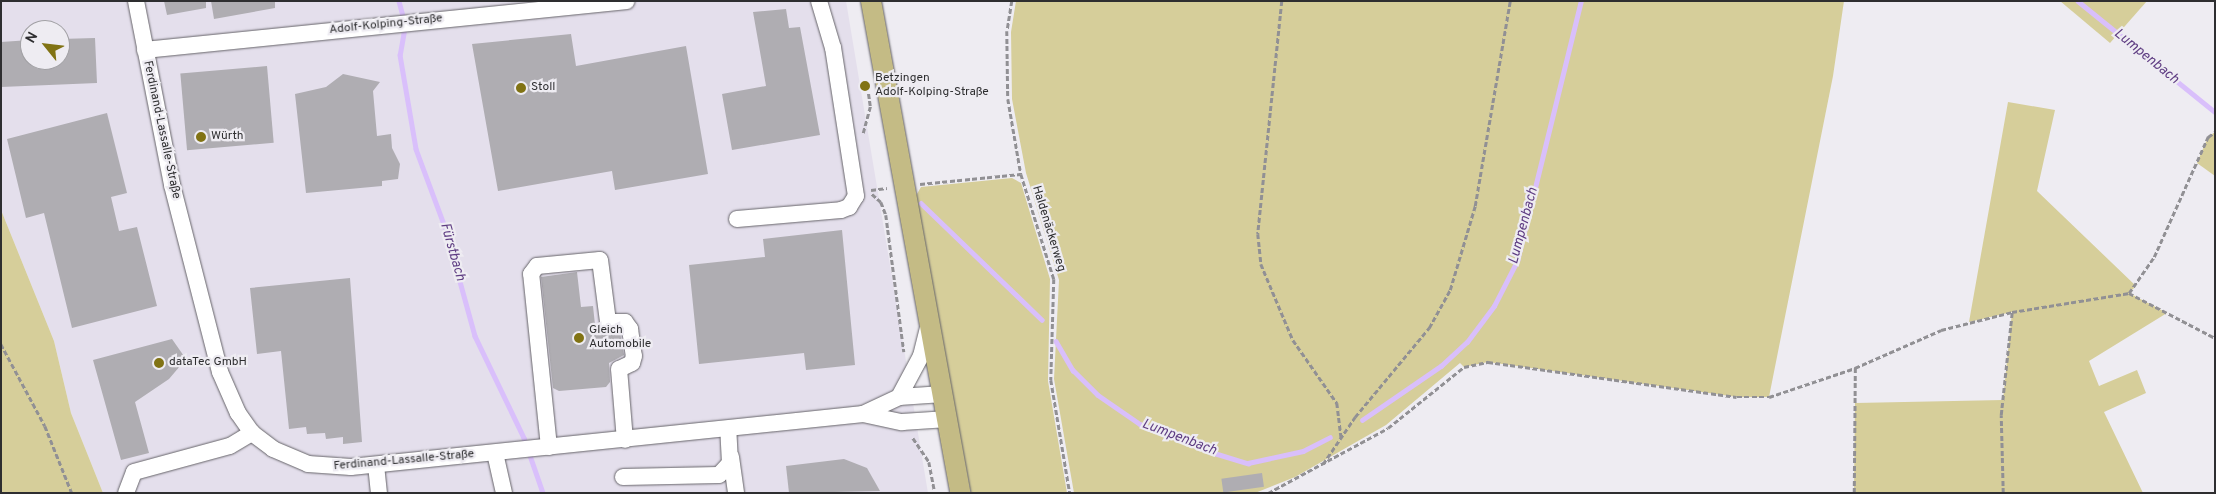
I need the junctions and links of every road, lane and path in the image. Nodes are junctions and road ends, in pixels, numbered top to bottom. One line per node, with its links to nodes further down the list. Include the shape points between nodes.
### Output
1 (136, 1): 8 (street, Ferdinand-Lassalle-Straße)
2 (627, 1): 8 (street, Adolf-Kolping-Straße)
3 (819, 1): 11 (street, via 828,23)
4 (871, 1): 13 (main road)
5 (1012, 1): 12 (path, Haldenäckerweg, via 1007,31 1008,99)
6 (1282, 1): 29 (path, via 1259,224 1261,264 1293,340 1337,403)
7 (1510, 1): 29 (path, via 1477,196 1460,266 1440,313)
8 (145, 50): 28 (street, Ferdinand-Lassalle-Straße, via 172,185 220,372 238,413)
9 (866, 82): 11 (path, via 868,118 859,141)
10 (2215, 132): 15 (path, via 2208,137 2154,257)
11 (851, 147): 14 (street, via 857,191 849,207)
12 (1021, 174): 13 (path); 44 (path, Haldenäckerweg, via 1054,279 1051,380)
13 (903, 186): 17 (main road); 20 (path, via 866,191 878,198 886,215)
14 (737, 218)
15 (2128, 293): 16 (path); 18 (path)
16 (2012, 312): 21 (path, via 1941,330); 47 (path, via 2001,415)
17 (929, 323): 22 (main road); 23 (street, via 920,356)
18 (2215, 338)
19 (1, 344): 37 (path, via 45,426)
20 (904, 356)
21 (1855, 368): 35 (path, via 1769,396 1737,397 1488,362 1464,367 1388,428); 46 (path)
22 (944, 394): 23 (street, Ferdinand-Lassalle-Straße); 25 (main road)
23 (898, 397): 24 (street, Ferdinand-Lassalle-Straße)
24 (863, 414): 26 (street, Ferdinand-Lassalle-Straße); 27 (street, Ferdinand-Lassalle-Straße)
25 (948, 419): 26 (street, Ferdinand-Lassalle-Straße); 43 (main road)
26 (902, 422): 42 (path, via 926,455)
27 (728, 429): 30 (street, Ferdinand-Lassalle-Straße); 33 (street)
28 (252, 433): 34 (street, Ferdinand-Lassalle-Straße, via 273,449 308,464 327,467); 38 (street, via 230,446 134,472)
29 (1342, 438): 35 (path)
30 (624, 440): 31 (street, Ferdinand-Lassalle-Straße); 31 (street, via 619,369 632,362 634,356 630,328 625,322 608,322 600,260 537,266 531,274)
31 (547, 447): 32 (street, Ferdinand-Lassalle-Straße)
32 (503, 452): 34 (street, Ferdinand-Lassalle-Straße); 40 (street)
33 (731, 457): 36 (street, via 728,468 720,475); 41 (street)
34 (376, 465): 39 (street)
35 (1322, 466): 45 (path)
36 (623, 477)
37 (72, 493)
38 (126, 493)
39 (379, 493)
40 (504, 493)
41 (736, 493)
42 (935, 493)
43 (960, 493)
44 (1070, 493)
45 (1268, 493)
46 (1854, 493)
47 (2003, 493)

